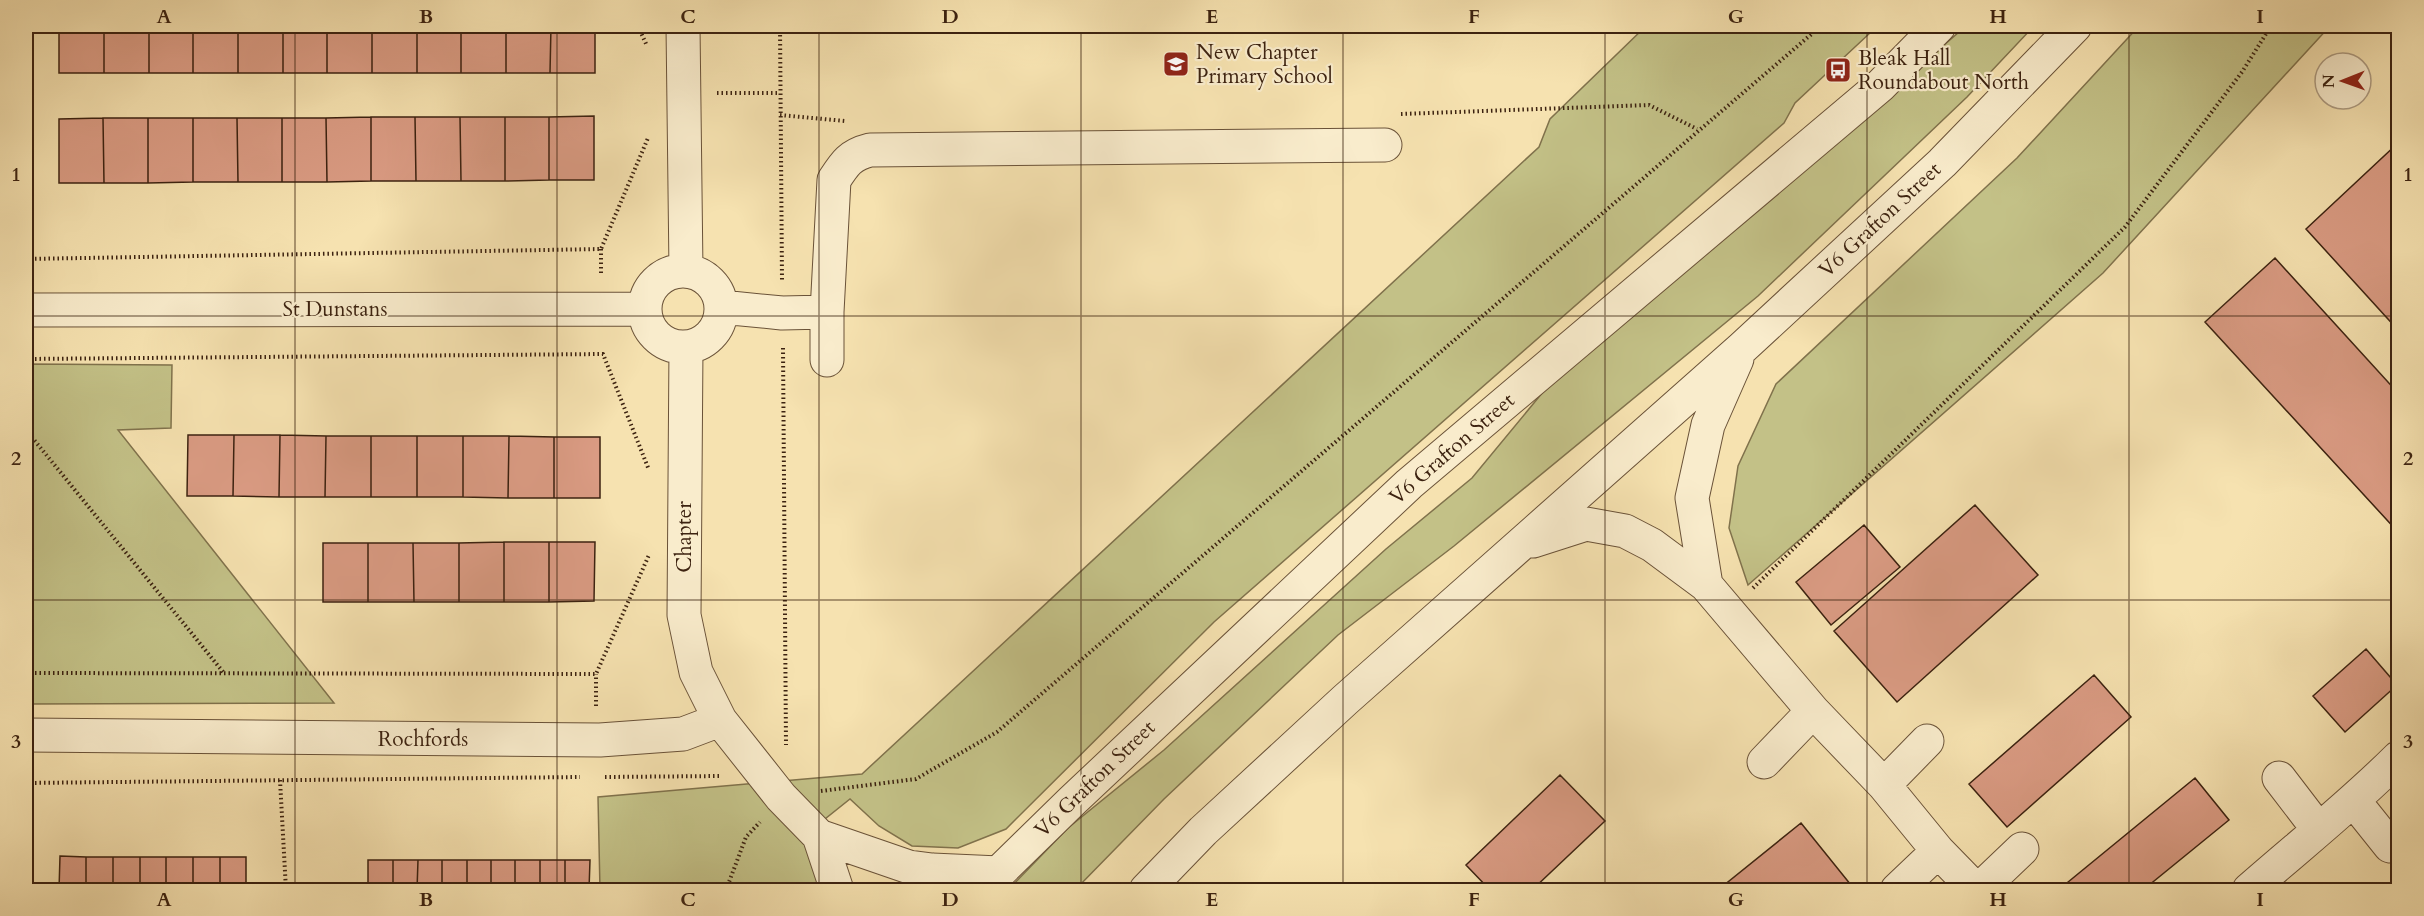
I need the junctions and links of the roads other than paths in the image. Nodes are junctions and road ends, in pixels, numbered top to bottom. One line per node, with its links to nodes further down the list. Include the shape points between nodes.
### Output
1 (683, 26): 5 (street)
2 (1939, 26): 29 (street, V6 Grafton Street, via 1880,86 1409,484)
3 (2075, 26): 11 (street, V6 Grafton Street, via 1942,163)
4 (1385, 145): 9 (street, via 870,150 855,154 834,180)
5 (686, 271): 6 (street, via 714,287); 7 (street, via 662,277 652,286)
6 (721, 308): 9 (street); 10 (street, via 707,338)
7 (645, 309): 8 (street, St Dunstans); 10 (street, via 653,333 662,341)
8 (26, 310)
9 (826, 312): 12 (street)
10 (686, 347): 16 (street, Chapter, via 684,615 696,672)
11 (1742, 348): 13 (street, V6 Grafton Street); 14 (street, via 1708,425 1692,498)
12 (827, 360)
13 (1519, 546): 14 (street, via 1587,524 1625,531 1652,545); 31 (street, V6 Grafton Street, via 1336,707 1203,831)
14 (1706, 585): 15 (street)
15 (1813, 711): 20 (street); 22 (street)
16 (720, 720): 17 (street, Rochfords, via 683,734 600,740); 25 (street)
17 (26, 735)
18 (1927, 741): 22 (street)
19 (2398, 758): 23 (street)
20 (1764, 762)
21 (2280, 778): 24 (street)
22 (1884, 785): 28 (street)
23 (2354, 801): 24 (street); 26 (street)
24 (2318, 829): 34 (street)
25 (819, 836): 29 (street, via 909,867); 30 (street)
26 (2390, 846)
27 (2022, 849): 33 (street)
28 (1938, 851): 32 (street); 33 (street)
29 (990, 882)
30 (837, 891)
31 (1146, 891)
32 (1897, 891)
33 (1977, 891)
34 (2249, 891)

